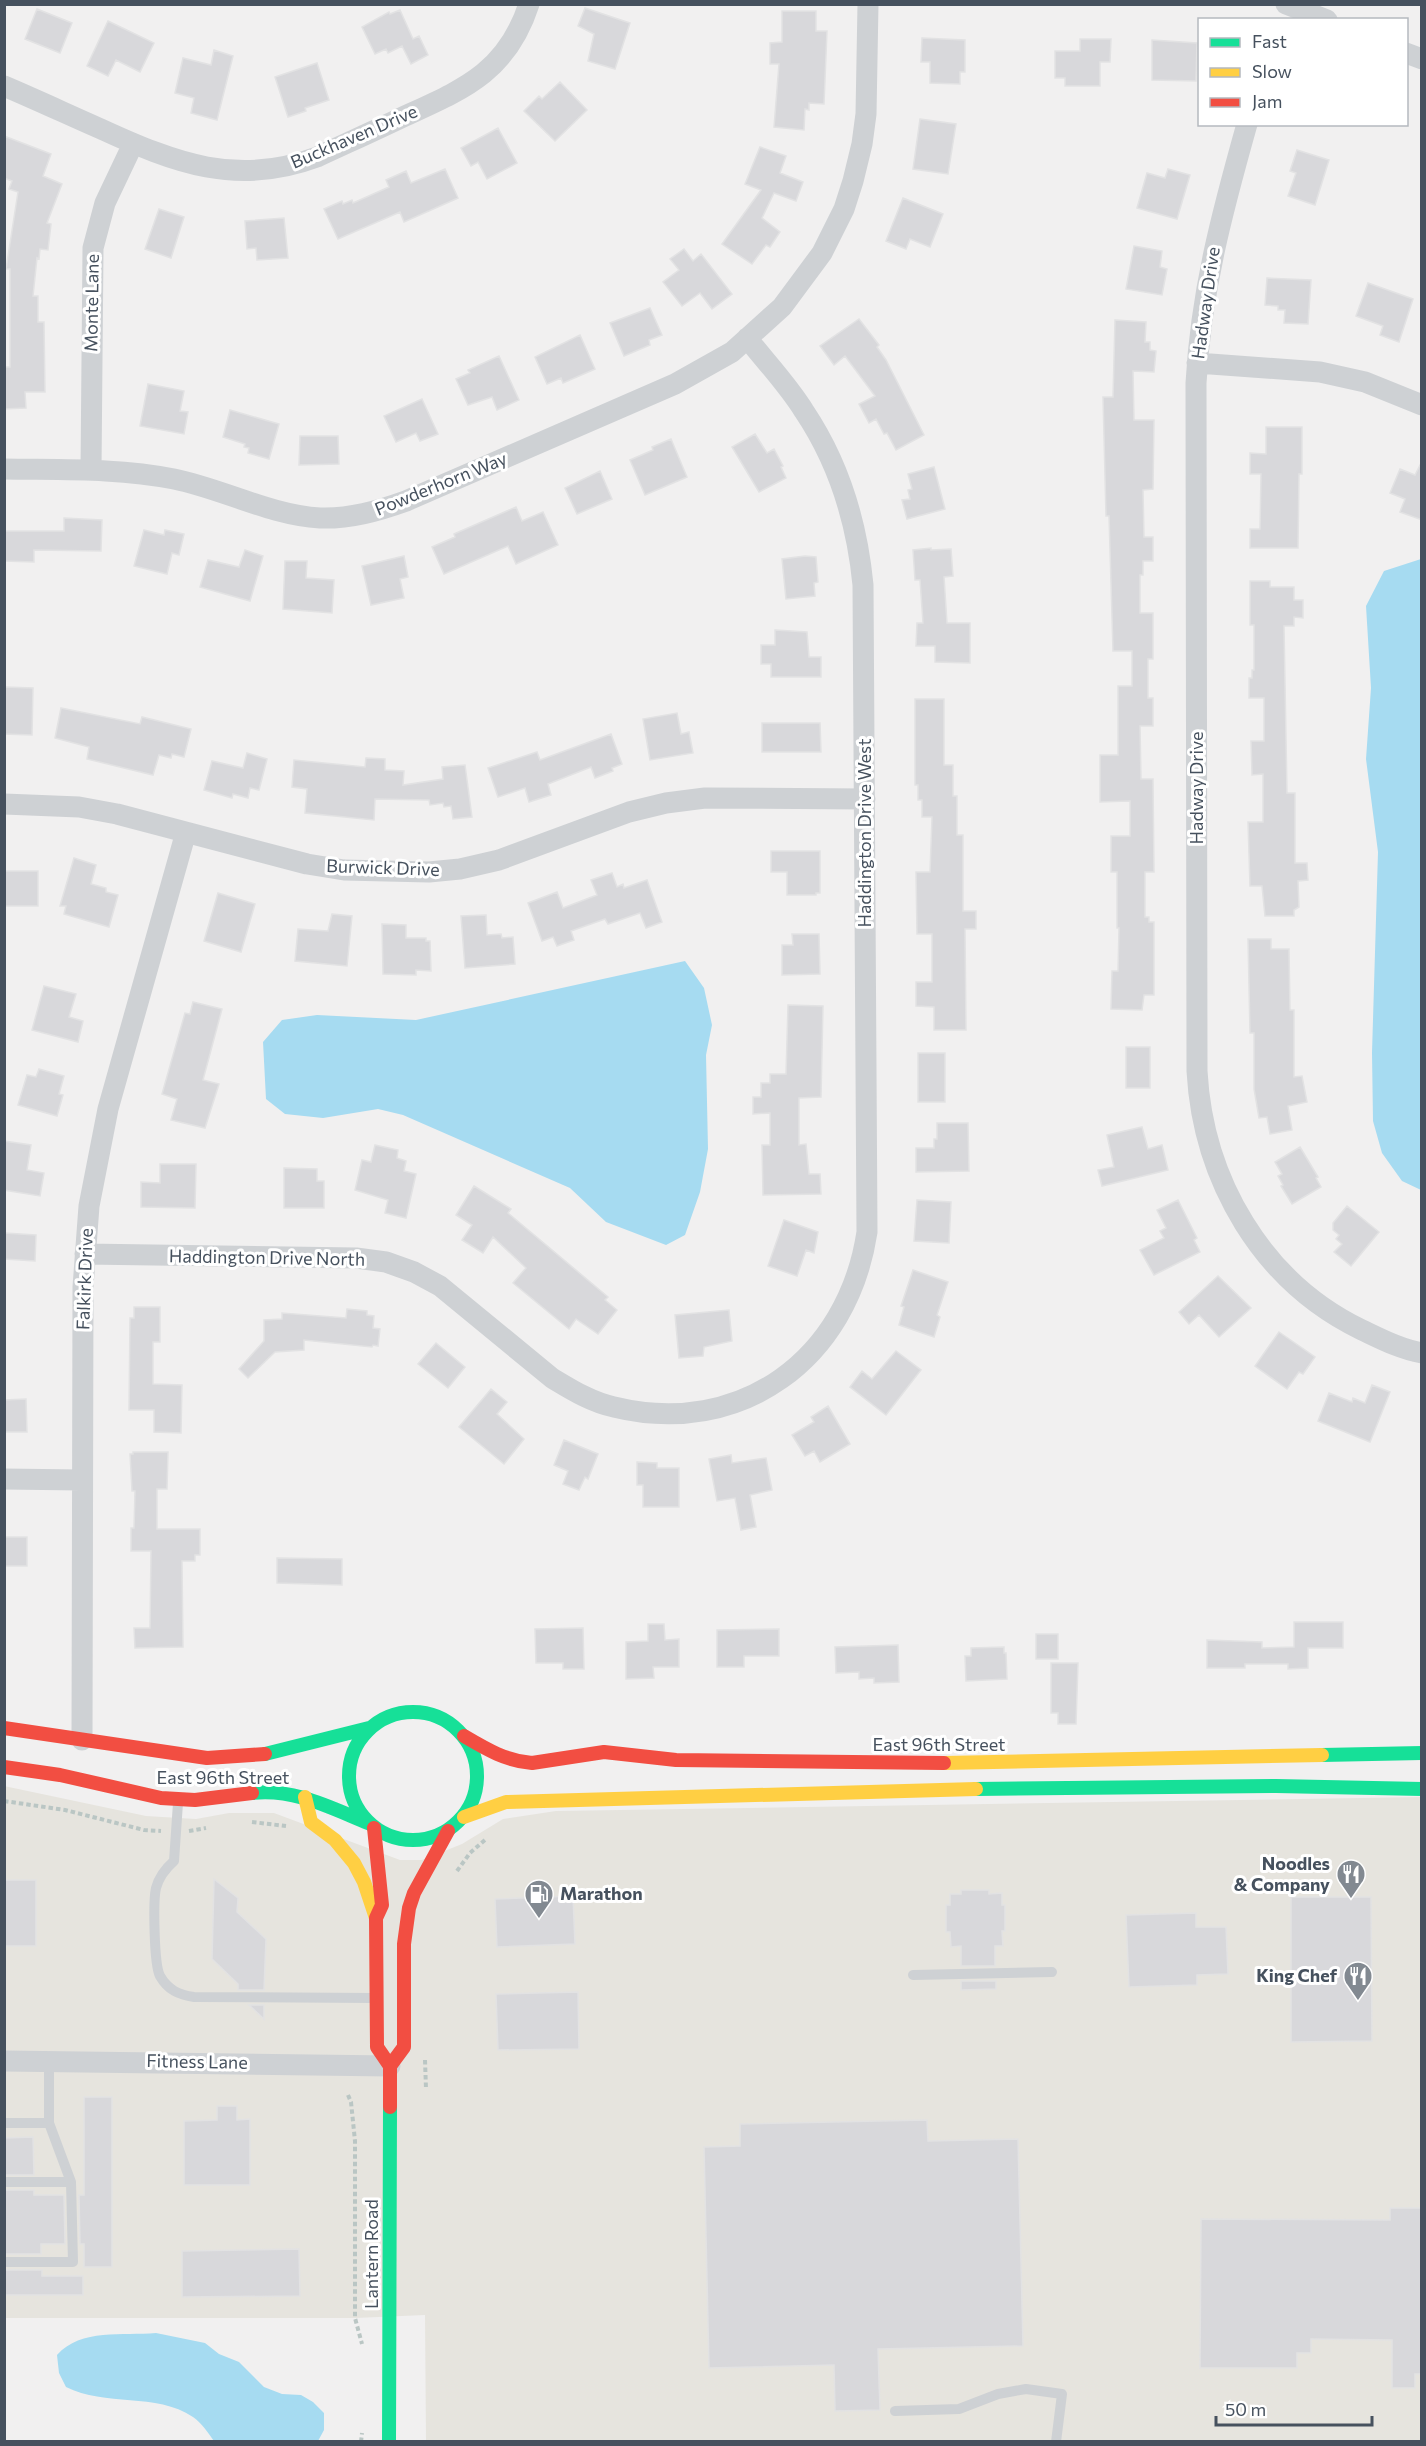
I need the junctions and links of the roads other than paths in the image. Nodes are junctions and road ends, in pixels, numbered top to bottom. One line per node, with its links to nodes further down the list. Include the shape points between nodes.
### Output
1 (529, 4): 9 (street, Buckhaven Drive, via 509,46 475,82 309,160 265,170 219,169 182,163)
2 (868, 4): 10 (street, Powderhorn Way, via 865,124 847,200 822,253 801,284)
3 (1286, 4): 4 (street)
4 (1322, 18)
5 (1408, 53): 6 (street)
6 (1422, 59)
7 (4, 86): 9 (street, Buckhaven Drive)
8 (1246, 126): 11 (street, Hadway Drive, via 1212,255)
9 (133, 144): 14 (street, Monte Lane, via 105,203 93,248)
10 (747, 338): 14 (street, Powderhorn Way, via 732,352 675,384 368,514 319,518 279,511 177,480); 15 (street, Haddington Drive West, via 788,388 820,437 837,472 854,527 863,585)
11 (1197, 363): 12 (street, via 1320,372 1365,382); 20 (street, Hadway Drive, via 1197,1071 1205,1129 1231,1203 1257,1244 1290,1280 1352,1326)
12 (1422, 405)
13 (4, 469): 14 (street, Powderhorn Way)
14 (91, 470)
15 (865, 799): 17 (street, Burwick Drive, via 705,798 666,803 629,812 499,860 429,872 344,870 307,864); 19 (street, Haddington Drive West, via 867,1232 849,1299)
16 (4, 804): 17 (street, Burwick Drive, via 79,807)
17 (186, 832): 18 (street, Falkirk Drive, via 108,1109 92,1186)
18 (85, 1254): 19 (street, Haddington Drive North, via 356,1258 386,1262 440,1286 569,1388 613,1407 651,1414 680,1414 736,1402 771,1386); 22 (street, Falkirk Drive)
19 (817, 1347)
20 (1422, 1353)
21 (4, 1479): 22 (street)
22 (81, 1480): 26 (street, Falkirk Drive)
23 (4, 1728): 26 (main road, East 96th Street)
24 (369, 1728): 25 (main road, via 387,1717 429,1713 449,1722); 26 (main road, East 96th Street, via 298,1749 240,1757 190,1756); 33 (main road, via 353,1755 349,1786 356,1806)
25 (464, 1736): 27 (main road, East 96th Street, via 495,1754 532,1763 604,1752 676,1760 963,1763); 32 (main road, via 475,1755 479,1776 475,1798)
26 (82, 1740)
27 (1422, 1753)
28 (4, 1767): 31 (main road, East 96th Street)
29 (1422, 1789): 32 (main road, via 1047,1787 631,1797 506,1802)
30 (305, 1797): 31 (main road, East 96th Street, via 259,1792); 33 (main road, East 96th Street); 35 (main road, via 311,1822 337,1840 356,1866)
31 (178, 1800): 38 (lane, via 174,1861 156,1889 157,1968 169,1988 194,1997)
32 (464, 1816): 34 (main road)
33 (371, 1825): 34 (main road, via 386,1835 407,1841 428,1839); 35 (main road, Lantern Road, via 382,1905)
34 (448, 1831): 41 (main road, Lantern Road, via 409,1908 404,1944 404,2047)
35 (376, 1917): 38 (main road, Lantern Road)
36 (1052, 1972): 37 (lane)
37 (913, 1976)
38 (377, 1998): 41 (main road, Lantern Road, via 377,2047)
39 (4, 2061): 40 (street, Fitness Lane)
40 (49, 2061): 41 (street, Fitness Lane); 43 (lane)
41 (390, 2066): 48 (main road, Lantern Road)
42 (4, 2123): 43 (lane)
43 (49, 2123): 45 (lane)
44 (4, 2182): 45 (lane)
45 (71, 2182): 46 (lane, via 73,2262)
46 (4, 2262)
47 (895, 2411): 49 (lane, via 959,2409 998,2394 1026,2389 1062,2394)
48 (389, 2442)
49 (1056, 2442)

